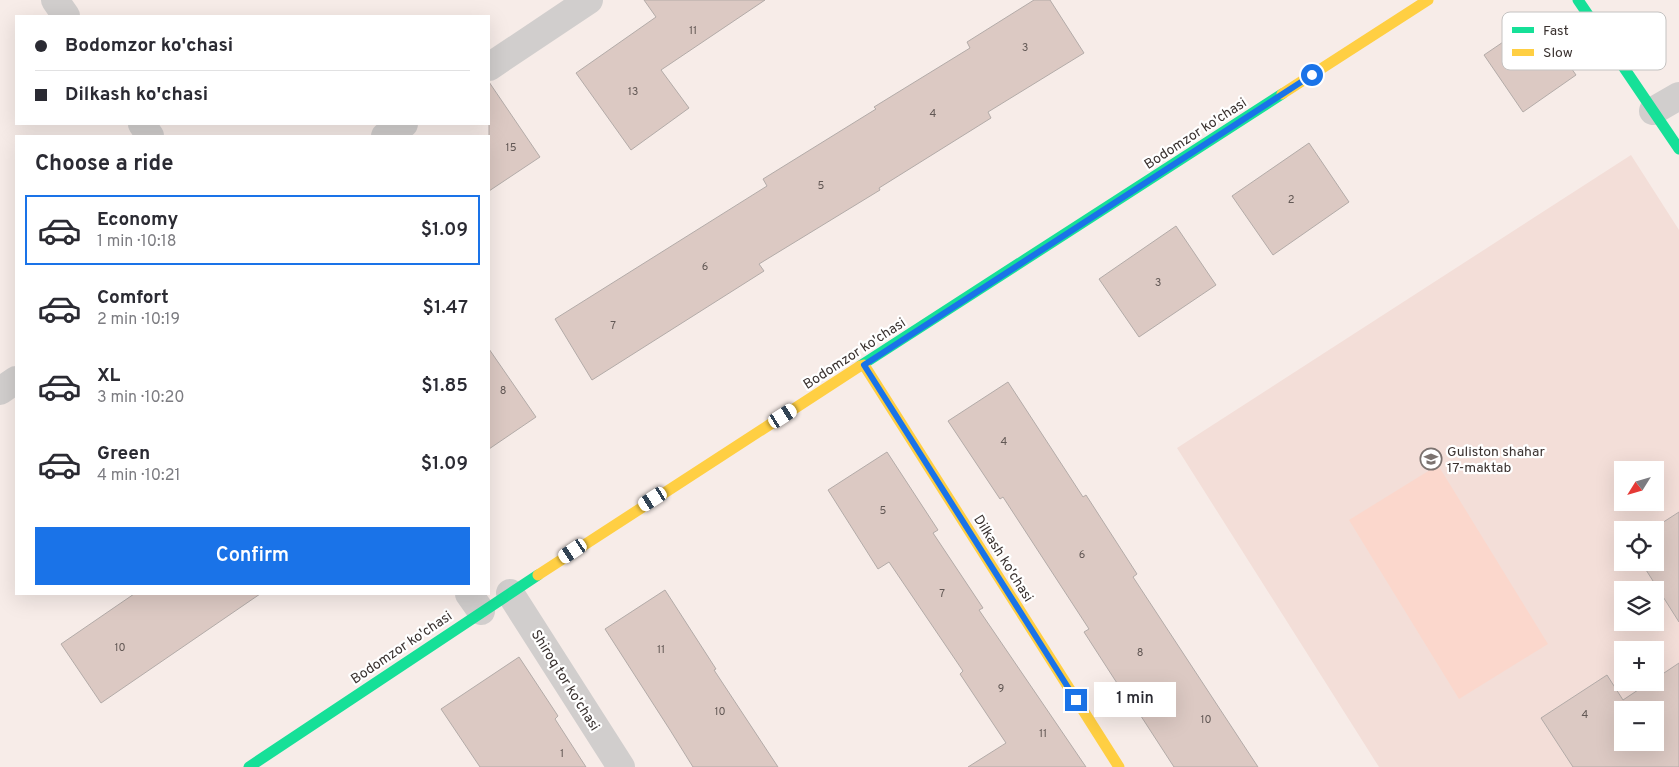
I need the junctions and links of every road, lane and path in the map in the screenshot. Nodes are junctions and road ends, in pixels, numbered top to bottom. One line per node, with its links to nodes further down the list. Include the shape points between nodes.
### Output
1 (55, 0): 6 (street)
2 (589, 0): 7 (street)
3 (1428, 0): 14 (street, Bodomzor ko'chasi)
4 (1578, 0): 5 (street)
5 (1586, 12)
6 (65, 15)
7 (490, 66)
8 (1625, 70): 10 (street)
9 (1679, 96): 10 (street)
10 (1653, 111): 13 (street)
11 (402, 125): 12 (street)
12 (387, 135)
13 (1679, 149)
14 (864, 365): 17 (street, Bodomzor ko'chasi); 21 (street, Dilkash ko'chasi)
15 (15, 381): 16 (street)
16 (0, 390)
17 (510, 593): 18 (street, Bodomzor ko'chasi); 20 (street, Shiroq tor ko'chasi)
18 (475, 602): 19 (street, Bodomzor ko'chasi)
19 (249, 767)
20 (621, 767)
21 (1118, 767)

